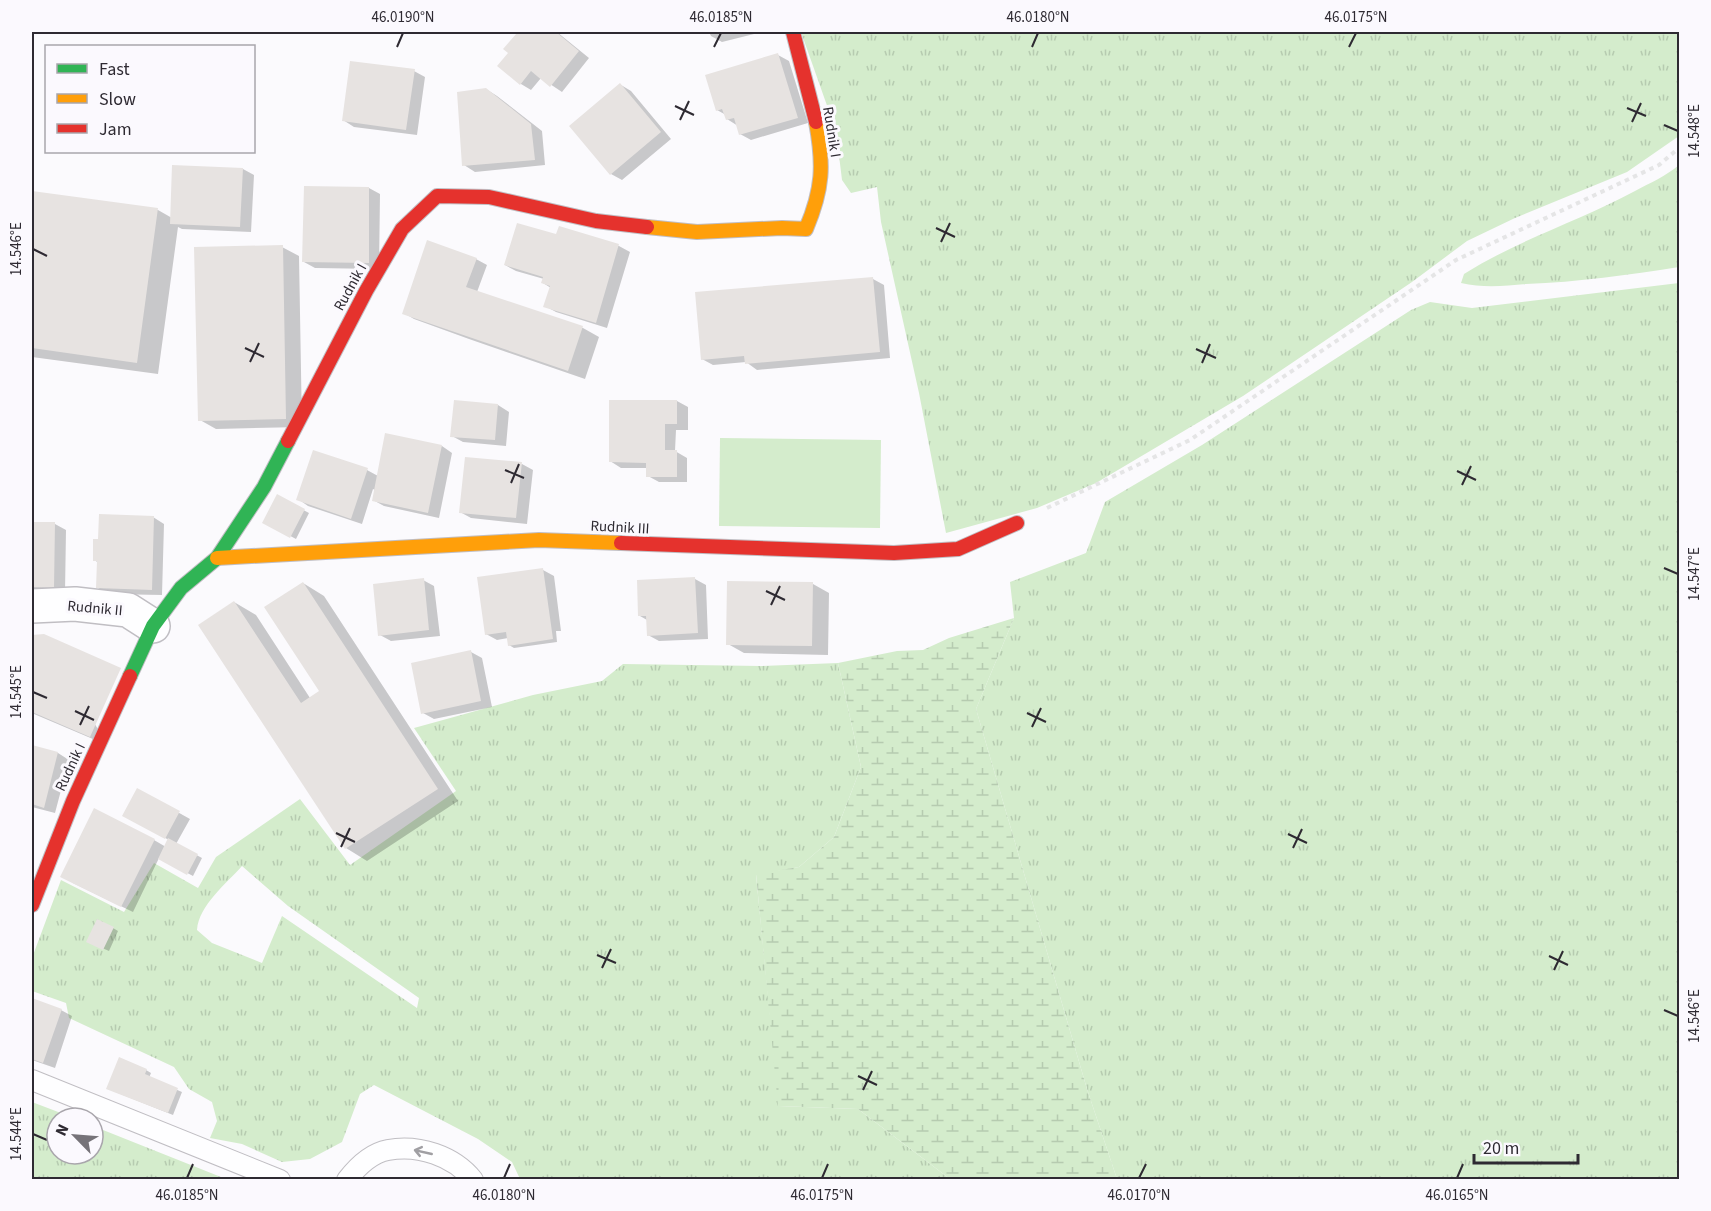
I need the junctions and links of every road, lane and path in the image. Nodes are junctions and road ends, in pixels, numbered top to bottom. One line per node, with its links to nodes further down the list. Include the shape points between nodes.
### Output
1 (793, 32): 4 (street, Rudnik I, via 822,160 820,192 806,229 696,232 596,220 489,197 437,196 402,229 264,487)
2 (1680, 147): 3 (path, via 1659,165 1456,260 1190,440)
3 (1017, 523): 4 (street, Rudnik III, via 957,549 894,553 539,540)
4 (217, 558): 6 (street, Rudnik I, via 181,588)
5 (32, 606): 6 (street, Rudnik II, via 75,604 128,610)
6 (153, 626): 7 (street, Rudnik I, via 73,801)
7 (32, 905)
8 (32, 1080): 9 (lane)
9 (280, 1179)
10 (347, 1179): 11 (lane, one-way to 10, via 448,1160 402,1149 373,1156)
11 (473, 1179)

